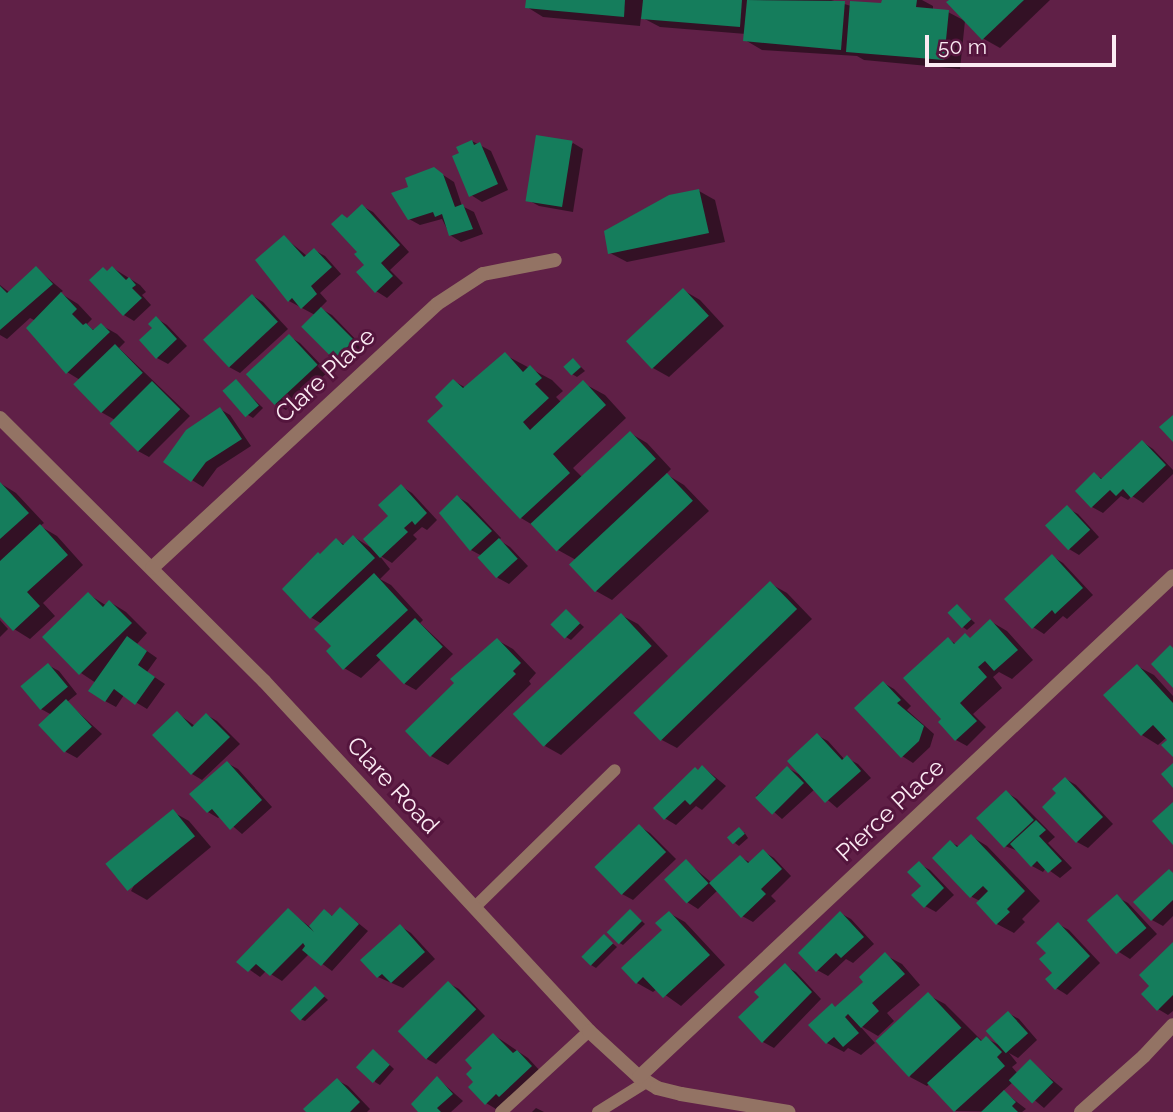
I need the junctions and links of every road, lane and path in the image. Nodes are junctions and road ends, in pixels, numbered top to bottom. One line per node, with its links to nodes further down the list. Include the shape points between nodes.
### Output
1 (555, 260): 3 (street, Clare Place, via 484,274 437,304)
2 (0, 418): 3 (street, Clare Road)
3 (152, 568): 6 (street, Clare Road)
4 (1173, 576): 9 (street, Pierce Place)
5 (615, 769): 6 (lane)
6 (476, 906): 8 (street, Clare Road)
7 (1173, 1025): 13 (street)
8 (589, 1031): 9 (street, Clare Road); 10 (lane)
9 (642, 1079): 11 (lane); 12 (street, Clare Road, via 681,1094)
10 (501, 1112)
11 (598, 1112)
12 (789, 1112)
13 (1081, 1112)

